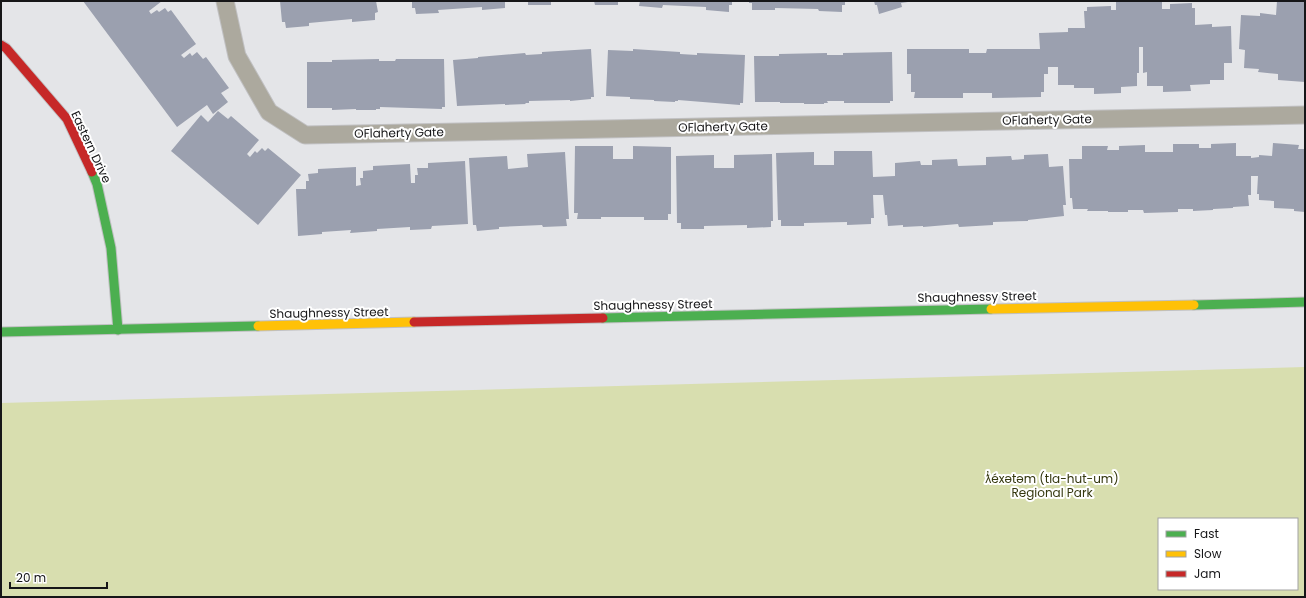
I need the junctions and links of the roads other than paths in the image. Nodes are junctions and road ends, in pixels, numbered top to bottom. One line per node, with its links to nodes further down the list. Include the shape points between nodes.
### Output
1 (225, 1): 3 (lane, OFlaherty Gate, via 238,56 269,112 305,135)
2 (1, 45): 5 (main road, Eastern Drive, via 67,119 97,184 110,248)
3 (1305, 115)
4 (1305, 302): 5 (main road, Shaughnessy Street)
5 (118, 330): 6 (main road, Shaughnessy Street)
6 (1, 332)

